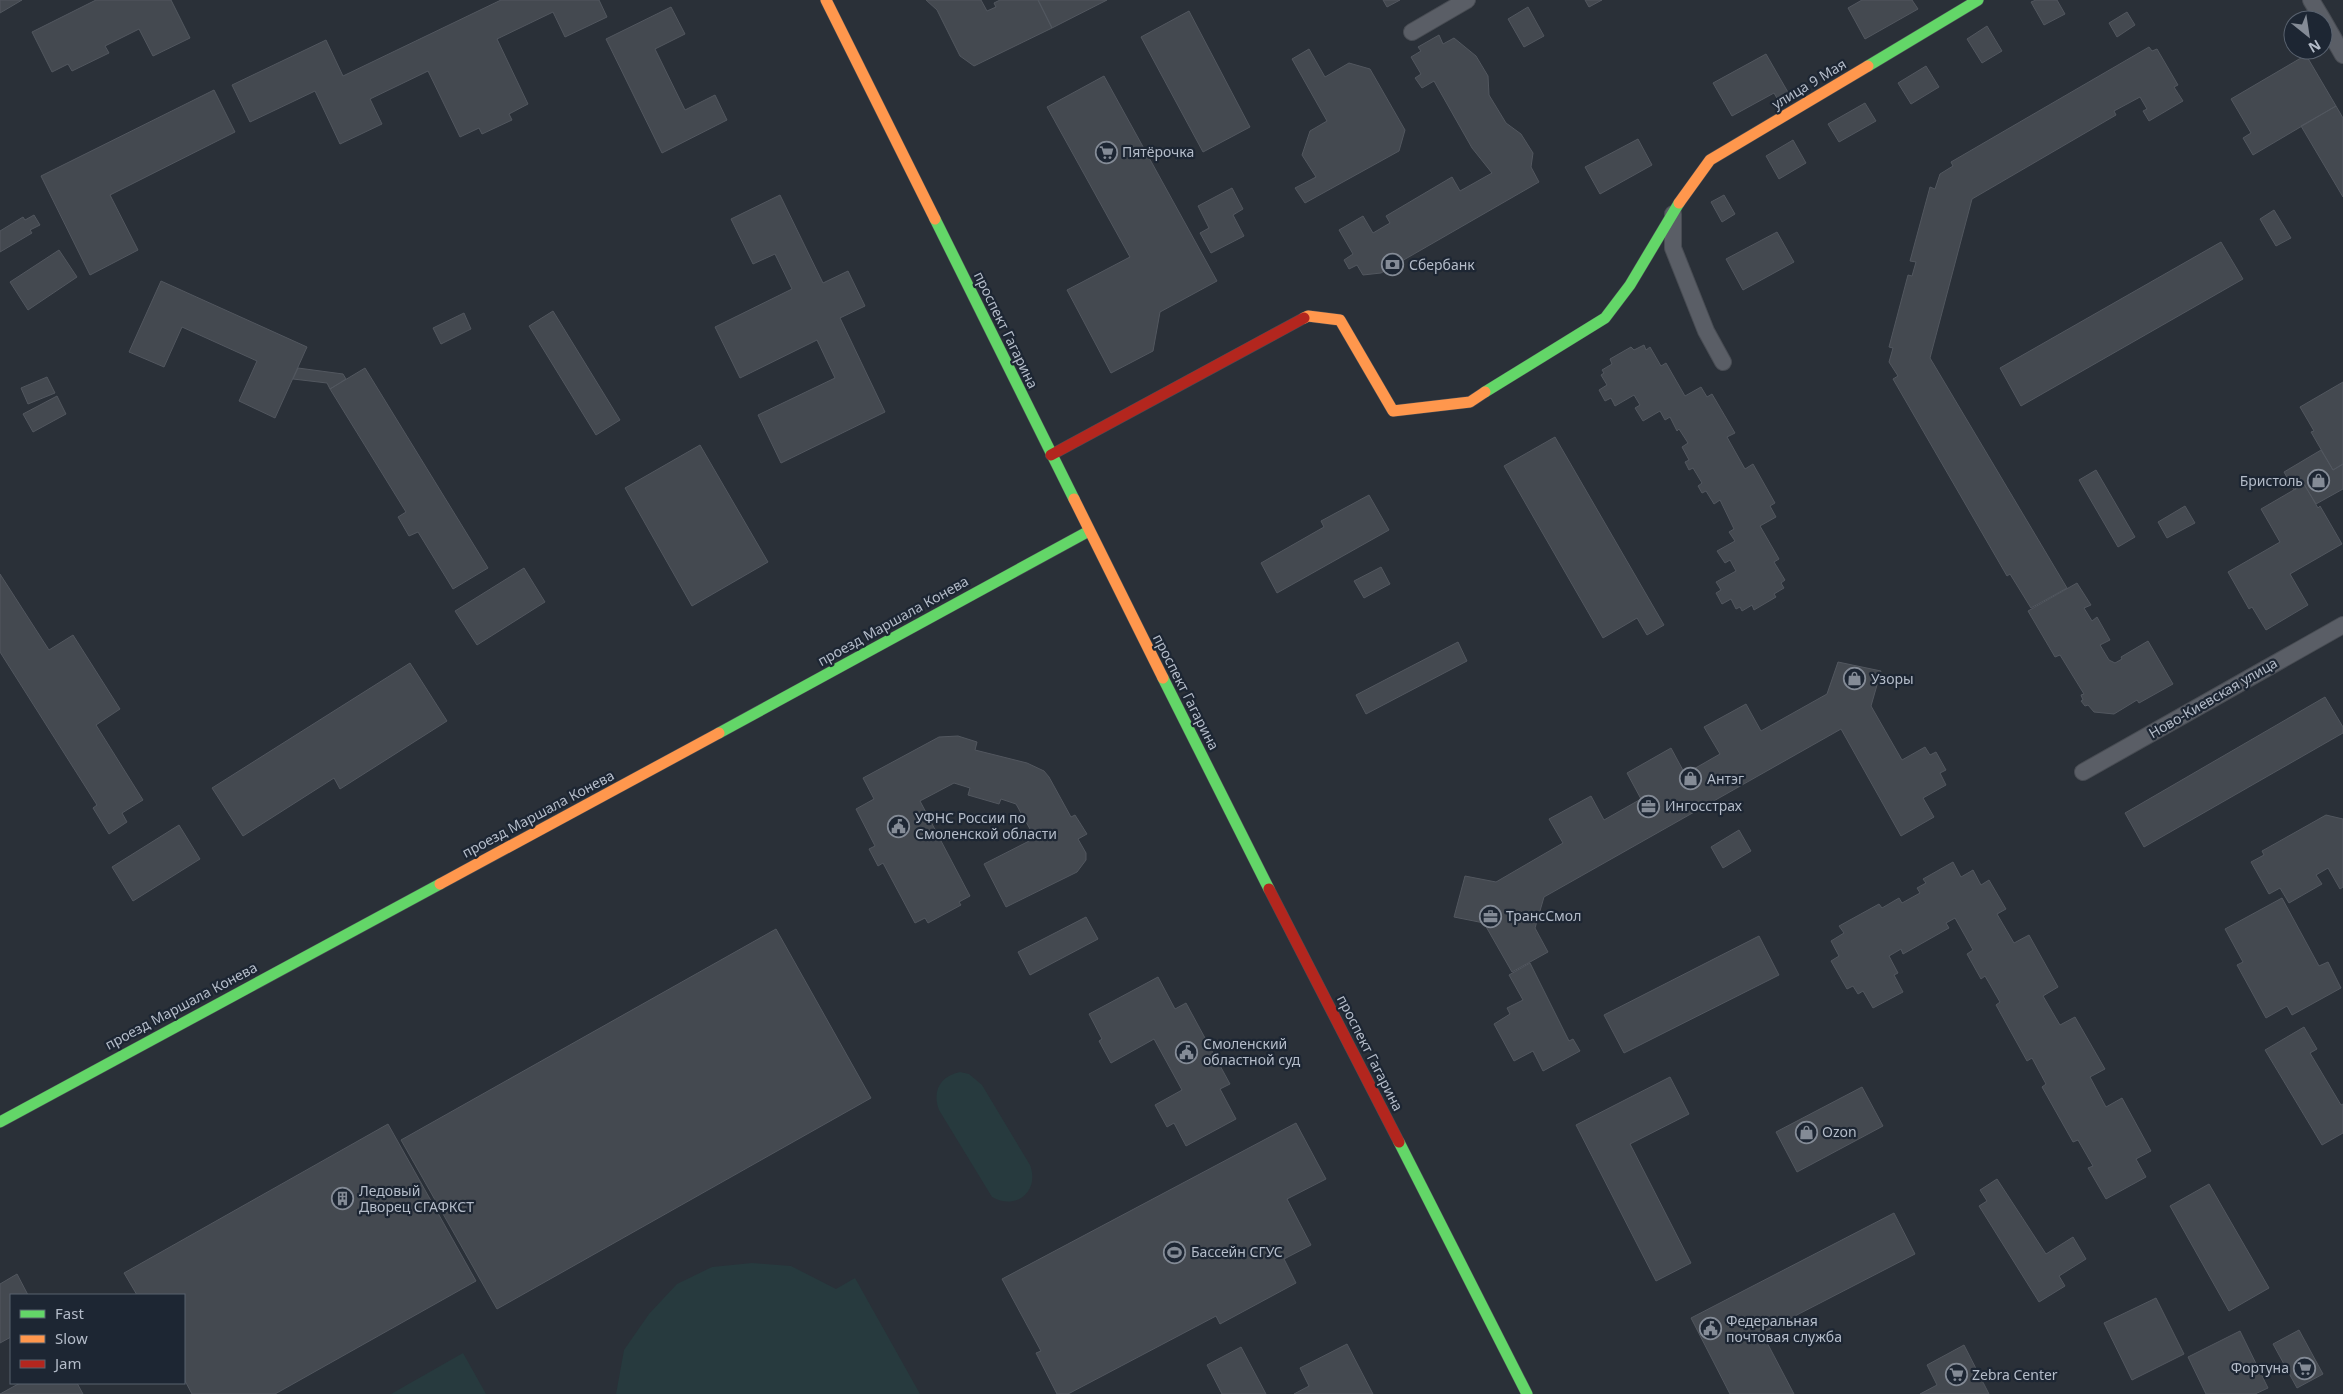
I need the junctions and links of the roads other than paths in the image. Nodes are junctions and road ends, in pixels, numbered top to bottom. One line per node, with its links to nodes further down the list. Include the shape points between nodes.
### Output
1 (826, 0): 9 (street, проспект Гагарина)
2 (1467, 0): 4 (street)
3 (1978, 0): 7 (street, улица 9 Мая, via 1710,160)
4 (1412, 32)
5 (2333, 38): 6 (street)
6 (2343, 56)
7 (1673, 212): 8 (street, via 1673,248 1706,331); 9 (street, улица 9 Мая, via 1630,285 1606,318 1470,402 1393,412 1340,320 1308,316)
8 (1723, 362)
9 (1051, 455): 10 (street, проспект Гагарина)
10 (1089, 531): 13 (street, проезд Маршала Конева); 14 (street, проспект Гагарина)
11 (2343, 624): 12 (street, Ново-Киевская улица)
12 (2083, 772)
13 (0, 1122)
14 (1528, 1394)

